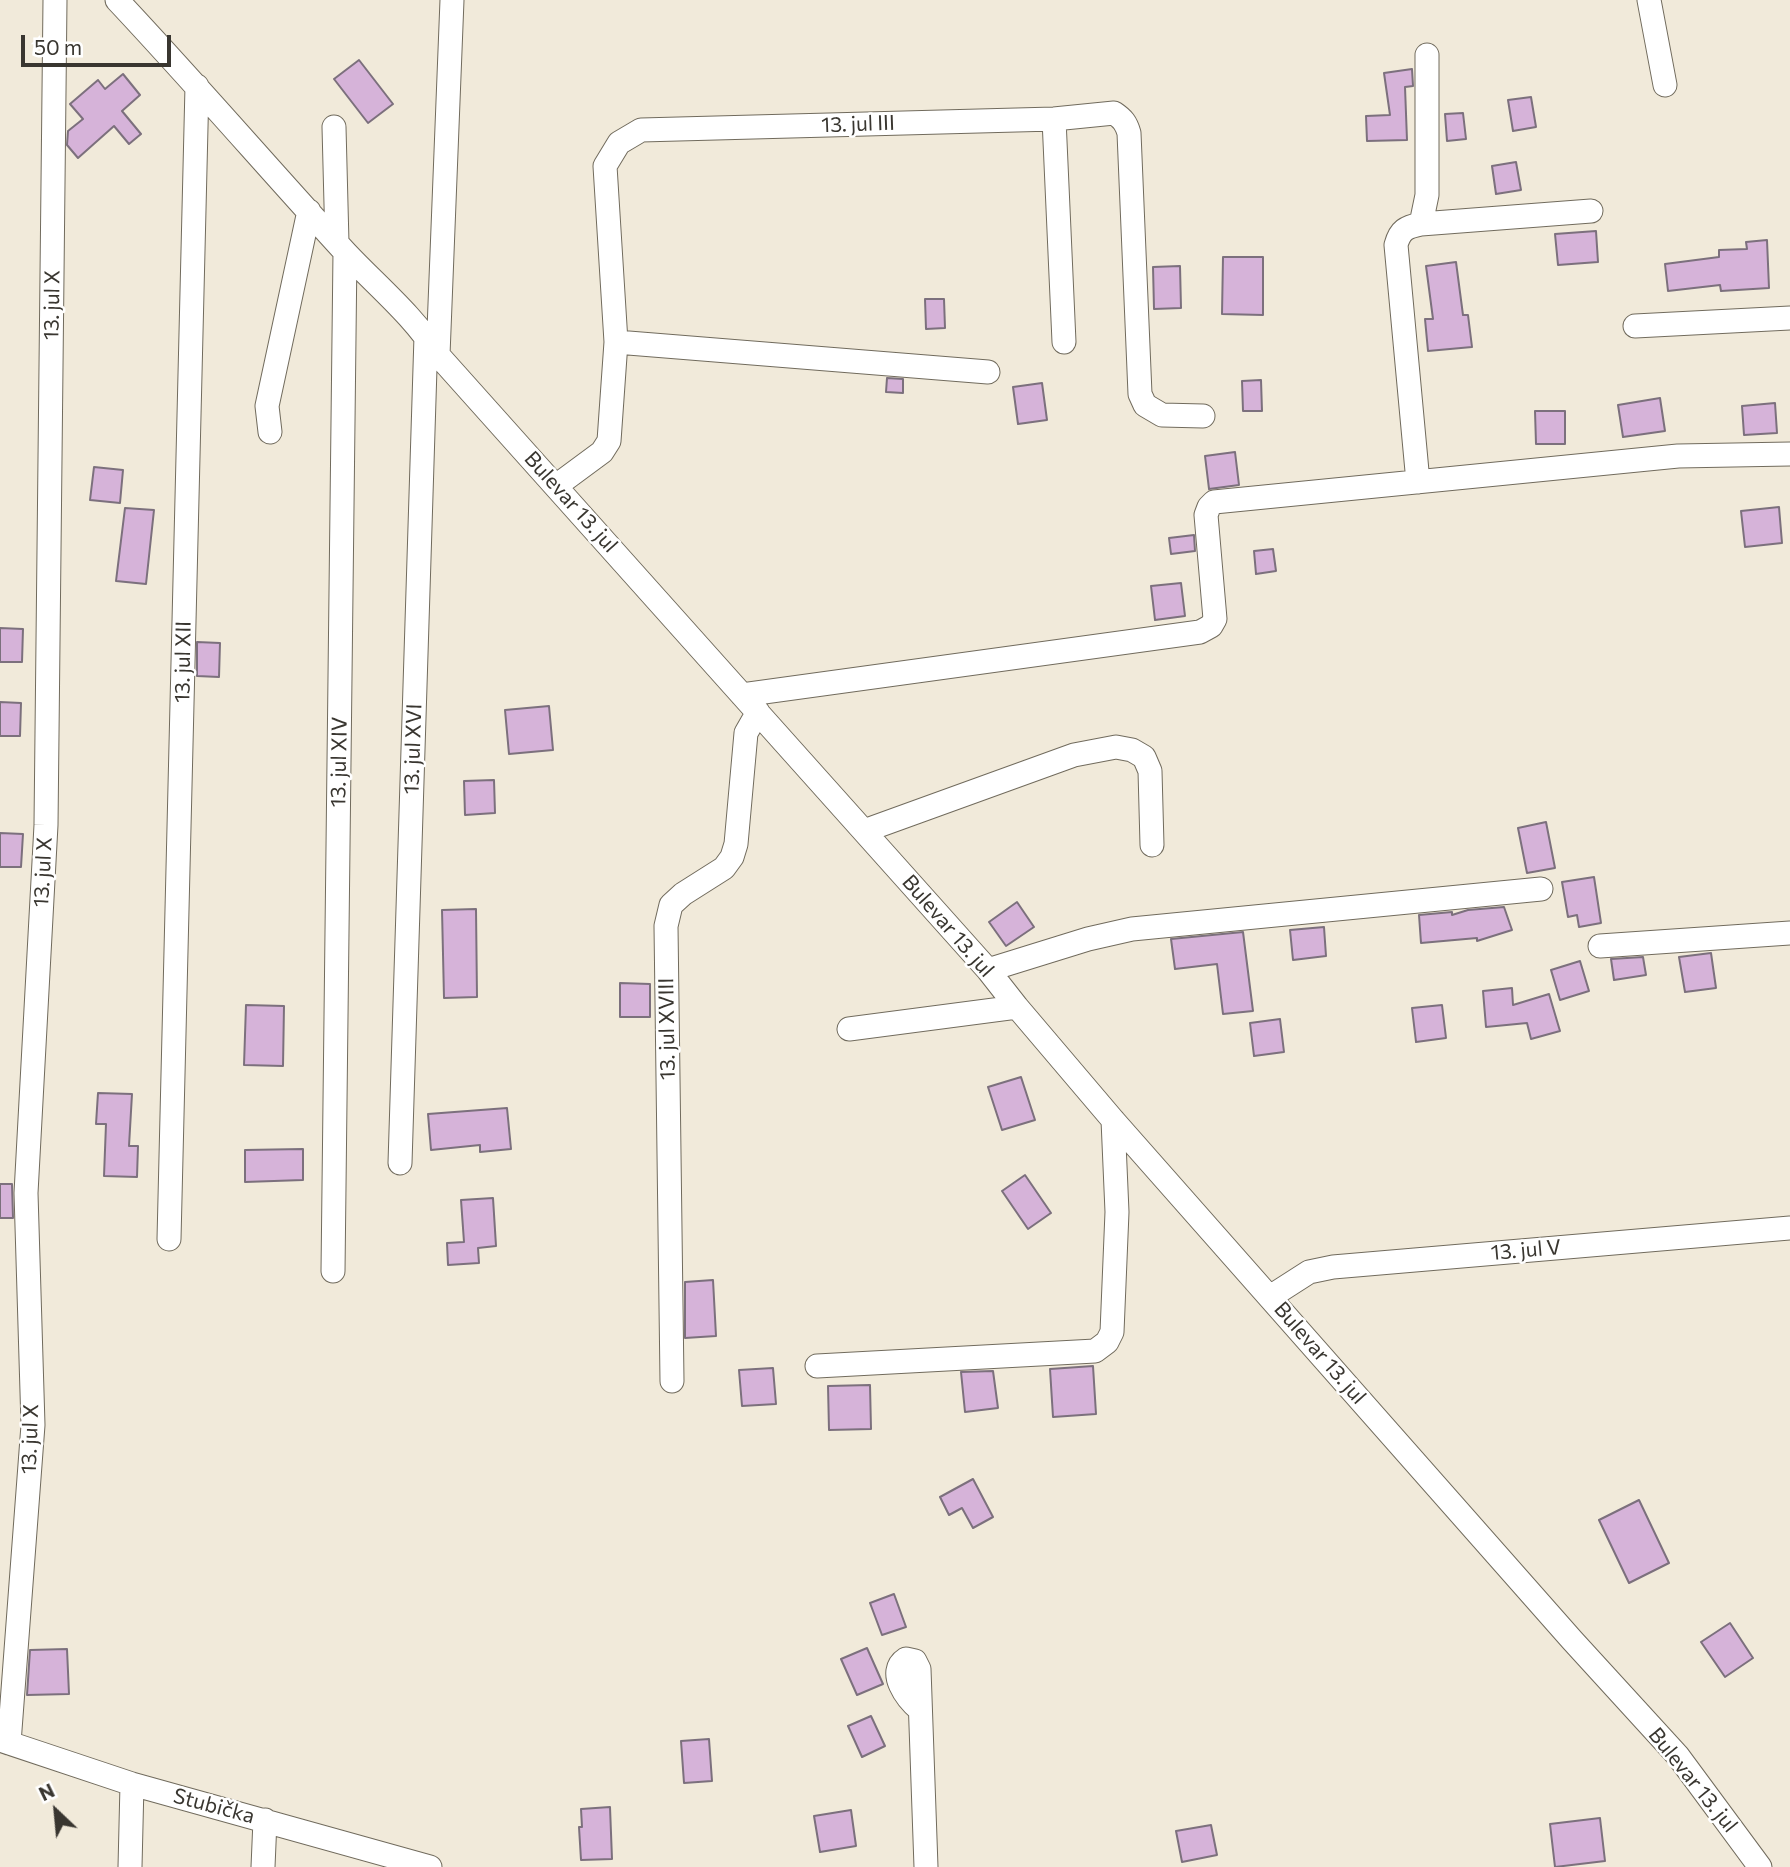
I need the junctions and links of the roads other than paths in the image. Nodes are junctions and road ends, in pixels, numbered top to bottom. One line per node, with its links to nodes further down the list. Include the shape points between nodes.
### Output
1 (55, 0): 44 (street, 13. jul X, via 46,825 26,1193 33,1425)
2 (117, 0): 7 (street, Bulevar 13. jul)
3 (452, 0): 18 (street, 13. jul XVI)
4 (1649, 0): 6 (street)
5 (1427, 55): 12 (street, via 1426,195)
6 (1665, 85)
7 (197, 86): 10 (street, Bulevar 13. jul); 38 (street, 13. jul XII)
8 (1054, 119): 16 (street, 13. jul III, via 641,130 619,143 605,166); 17 (street); 20 (street, 13. jul III, via 1114,113 1126,122 1140,394 1145,405 1162,415)
9 (334, 127): 13 (street, 13. jul XIV)
10 (309, 211): 13 (street, Bulevar 13. jul); 21 (street, via 267,406)
11 (1591, 211): 12 (street)
12 (1421, 225): 23 (street, via 1398,235 1396,245)
13 (341, 247): 18 (street, Bulevar 13. jul); 39 (street, 13. jul XIV)
14 (1790, 318): 15 (street)
15 (1635, 326)
16 (616, 342): 19 (street); 24 (street, 13. jul III, via 609,441 602,452)
17 (1064, 342)
18 (432, 345): 24 (street, Bulevar 13. jul); 36 (street, 13. jul XVI)
19 (988, 372)
20 (1203, 416)
21 (270, 432)
22 (1790, 454): 23 (street, via 1678,456)
23 (1418, 482): 25 (street, via 1214,502 1206,515 1215,619 1200,632)
24 (556, 486): 25 (street, Bulevar 13. jul)
25 (742, 695): 26 (street, Bulevar 13. jul)
26 (758, 712): 27 (street, Bulevar 13. jul); 42 (street, 13. jul XVIII, via 746,733 732,857 724,868 671,905 666,926)
27 (864, 831): 28 (street, via 1074,755 1116,747 1144,757 1150,771); 32 (street, Bulevar 13. jul)
28 (1152, 845)
29 (1541, 889): 32 (street, via 1132,929)
30 (1790, 933): 31 (street)
31 (1600, 946)
32 (988, 970): 33 (street, Bulevar 13. jul)
33 (1017, 1007): 34 (street); 35 (street, Bulevar 13. jul)
34 (849, 1029)
35 (1113, 1120): 40 (street, Bulevar 13. jul); 41 (street, via 1117,1212 1112,1332 1107,1342 1095,1351)
36 (400, 1163)
37 (1790, 1228): 40 (street, 13. jul V, via 1333,1267 1309,1272)
38 (169, 1239)
39 (333, 1271)
40 (1270, 1297): 51 (street, Bulevar 13. jul, via 1678,1756)
41 (817, 1366)
42 (672, 1381)
43 (920, 1710): 50 (street)
44 (5, 1741): 45 (street, Stubička)
45 (132, 1784): 46 (street, Stubička); 47 (street)
46 (265, 1820): 48 (street); 49 (street, Stubička)
47 (130, 1867)
48 (263, 1867)
49 (430, 1867)
50 (926, 1867)
51 (1760, 1867)

